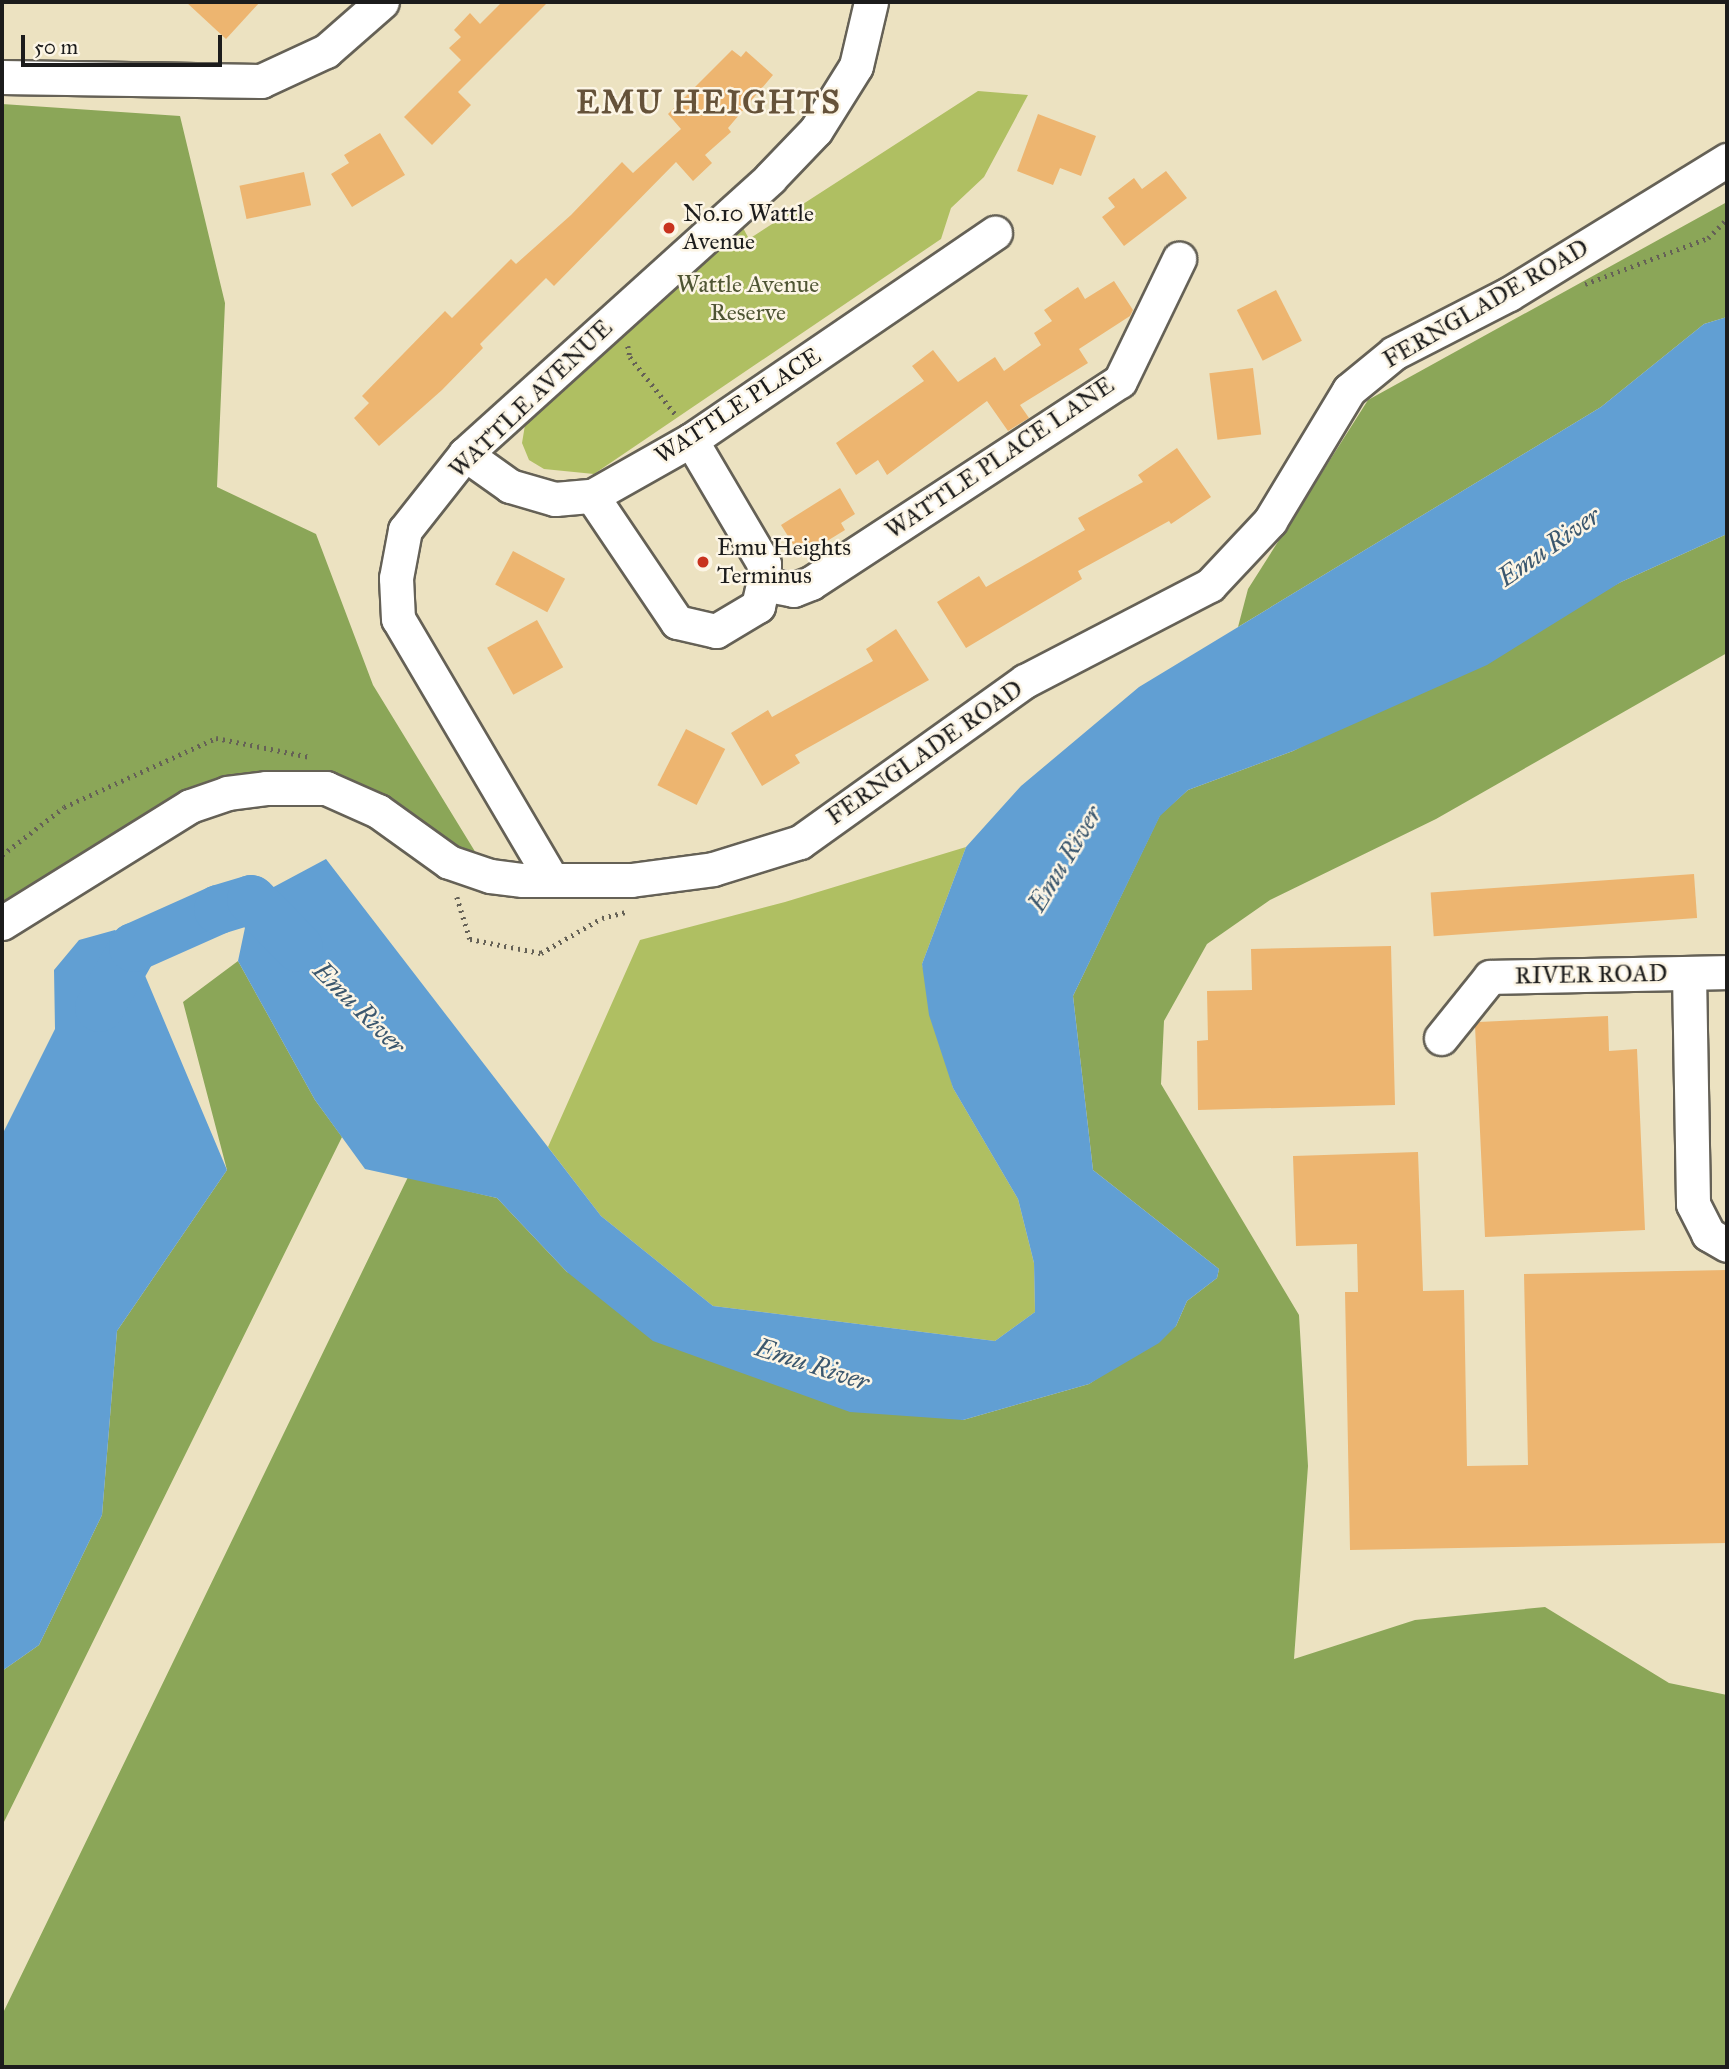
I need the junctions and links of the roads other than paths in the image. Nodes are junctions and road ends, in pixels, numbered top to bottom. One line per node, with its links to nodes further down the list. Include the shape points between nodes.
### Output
1 (382, 2): 3 (street, via 326,51 261,81)
2 (871, 2): 8 (street, WATTLE AVENUE, via 856,66 816,130 770,178)
3 (2, 77)
4 (1727, 160): 11 (street, FERNGLADE ROAD, via 1509,294 1394,353 1349,390 1270,521 1210,585 1025,681 800,842 713,869 631,880)
5 (995, 233): 7 (street, WATTLE PLACE)
6 (1179, 259): 10 (street, WATTLE PLACE LANE, via 1120,382 811,583 793,590)
7 (691, 440): 9 (street, WATTLE PLACE); 10 (street, via 764,564)
8 (466, 454): 9 (street, WATTLE PLACE, via 510,486 555,499); 11 (street, WATTLE AVENUE, via 405,530 396,578 398,619)
9 (592, 496): 10 (street, via 677,622 716,631 758,606)
10 (763, 584)
11 (552, 880): 12 (street, FERNGLADE ROAD, via 490,876 449,862 377,811 326,788 227,793 190,806)
12 (2, 923)
13 (1727, 972): 14 (street, RIVER ROAD)
14 (1689, 973): 15 (street, RIVER ROAD, via 1490,977); 16 (street, via 1693,1204 1707,1234)
15 (1441, 1038)
16 (1727, 1245)

